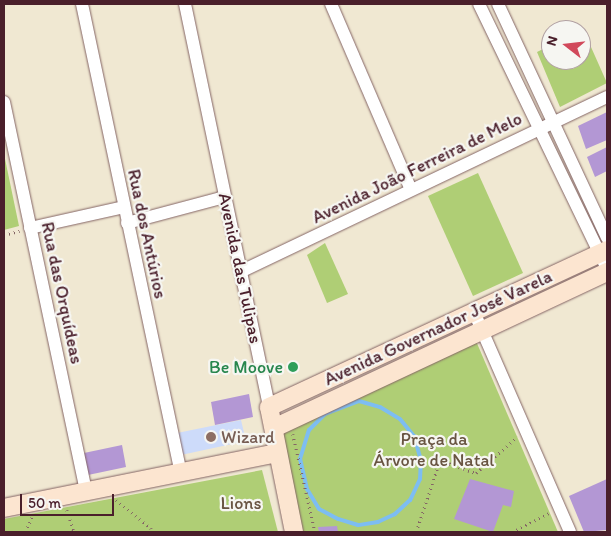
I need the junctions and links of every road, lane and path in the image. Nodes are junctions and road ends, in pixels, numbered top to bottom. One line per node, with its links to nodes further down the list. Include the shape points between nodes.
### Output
1 (82, 4): 12 (street, Rua dos Antúrios)
2 (185, 4): 11 (street, Avenida das Tulipas)
3 (331, 4): 10 (street)
4 (479, 4): 9 (street)
5 (498, 4): 8 (street)
6 (607, 97): 8 (street, Avenida João Ferreira de Melo)
7 (4, 102): 14 (street, Rua das Orquídeas)
8 (554, 122): 9 (street, Avenida João Ferreira de Melo); 15 (street)
9 (538, 129): 10 (street, Avenida João Ferreira de Melo); 16 (street)
10 (411, 190): 17 (street, Avenida João Ferreira de Melo)
11 (225, 197): 13 (street); 17 (street, Avenida das Tulipas)
12 (124, 207): 13 (street, Rua dos Antúrios); 14 (street)
13 (127, 223): 26 (street, Rua dos Antúrios)
14 (30, 228): 27 (street, Rua das Orquídeas)
15 (607, 238)
16 (603, 252): 18 (street); 19 (street, Avenida Governador José Varela)
17 (242, 271): 21 (street, Avenida das Tulipas)
18 (607, 271): 20 (street, Avenida Governador José Varela)
19 (474, 312): 20 (street); 21 (street, Avenida Governador José Varela)
20 (482, 330): 23 (street, Avenida Governador José Varela); 32 (street)
21 (269, 407): 23 (street, Avenida das Tulipas)
22 (291, 425): 38 (path)
23 (274, 428): 25 (street, Avenida das Tulipas)
24 (522, 444): 39 (path, via 519,435 476,473 440,460)
25 (278, 453): 26 (street); 37 (street, Avenida das Tulipas)
26 (180, 471): 27 (street)
27 (86, 490): 28 (street)
28 (64, 495): 31 (street); 35 (path)
29 (114, 499): 36 (path)
30 (545, 504): 32 (path)
31 (4, 508)
32 (554, 510): 40 (path); 41 (street)
33 (33, 513): 34 (path)
34 (25, 532)
35 (74, 532)
36 (152, 532)
37 (294, 532)
38 (315, 532)
39 (416, 532)
40 (512, 532)
41 (570, 532)

